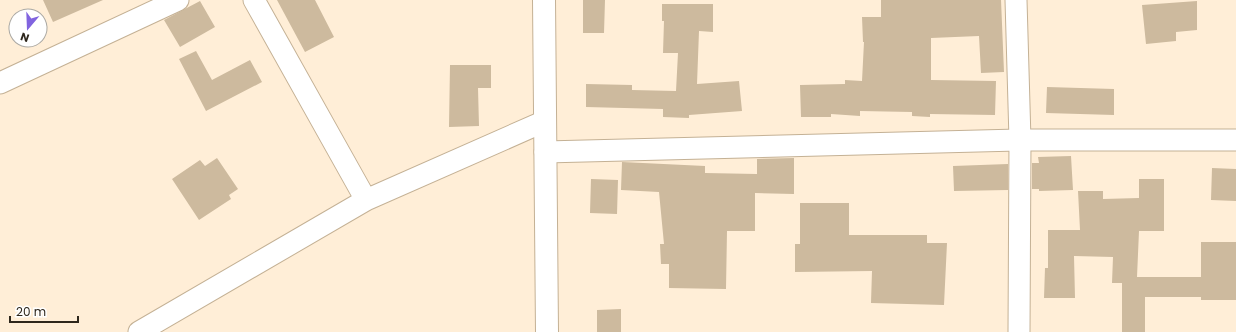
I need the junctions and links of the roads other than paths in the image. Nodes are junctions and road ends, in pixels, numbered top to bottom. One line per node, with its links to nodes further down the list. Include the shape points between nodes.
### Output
1 (178, 0): 5 (street)
2 (254, 0): 10 (street)
3 (544, 0): 6 (street)
4 (1016, 0): 7 (street)
5 (0, 83)
6 (545, 121): 9 (street); 10 (street)
7 (1020, 140): 8 (street); 9 (street); 13 (street)
8 (1236, 140)
9 (545, 152): 12 (street)
10 (366, 200): 11 (street)
11 (139, 332)
12 (547, 332)
13 (1019, 332)

